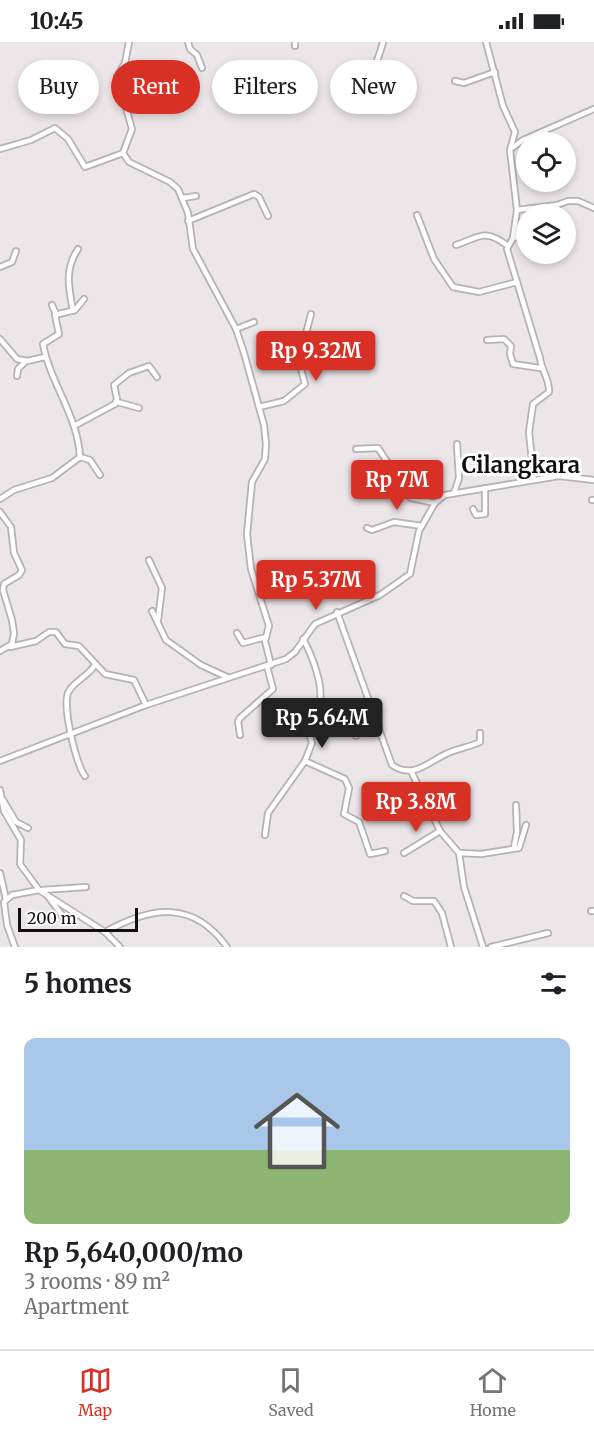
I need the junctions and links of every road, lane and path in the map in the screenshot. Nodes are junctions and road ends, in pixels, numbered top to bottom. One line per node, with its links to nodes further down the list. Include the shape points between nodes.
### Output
1 (129, 42): 12 (street, via 125,63 117,76 132,129)
2 (188, 42): 6 (street)
3 (383, 42): 5 (street)
4 (486, 42): 7 (street)
5 (376, 60)
6 (202, 68)
7 (495, 72): 8 (street, via 464,83); 11 (street, via 503,106 515,132)
8 (455, 81)
9 (594, 109): 11 (street, via 523,140)
10 (0, 149): 12 (street, via 55,128 68,139 85,166)
11 (510, 150): 15 (street)
12 (123, 153): 14 (street, via 129,162 175,185)
13 (196, 196): 14 (street)
14 (183, 198): 21 (street)
15 (516, 204)
16 (560, 204): 17 (street, via 578,201)
17 (594, 208)
18 (417, 215): 29 (street, via 434,259 453,287 479,292)
19 (268, 216): 21 (street, via 254,194)
20 (516, 217): 23 (street)
21 (188, 221): 36 (street, via 194,251)
22 (516, 237): 23 (street)
23 (513, 238): 25 (street)
24 (456, 245): 25 (street, via 492,235)
25 (508, 246): 29 (street)
26 (78, 249): 32 (street, via 68,267)
27 (16, 251): 28 (street, via 12,262)
28 (0, 267)
29 (517, 282): 41 (street)
30 (84, 299): 32 (street)
31 (52, 305): 33 (street)
32 (72, 311): 33 (street)
33 (56, 314): 39 (street, via 59,334 43,342)
34 (311, 314): 45 (street, via 297,354 304,384 284,401)
35 (254, 322): 36 (street)
36 (236, 329): 45 (street)
37 (0, 339): 40 (street, via 12,355)
38 (487, 340): 41 (street, via 504,339 511,346 513,363)
39 (45, 357): 40 (street); 47 (street)
40 (27, 361): 42 (street, via 18,369)
41 (540, 368): 52 (street, via 550,390 533,404 529,432)
42 (18, 376)
43 (157, 377): 44 (street, via 148,366 122,377 114,385)
44 (117, 402): 46 (street); 47 (street)
45 (259, 407): 68 (street, via 266,454 252,482 247,534 251,569 269,626)
46 (139, 408)
47 (74, 426): 50 (street)
48 (457, 444): 55 (street, via 459,478)
49 (357, 449): 57 (street, via 378,448 411,498)
50 (80, 457): 51 (street, via 90,460); 56 (street, via 52,478 14,490)
51 (100, 475)
52 (534, 479): 53 (street); 54 (street)
53 (594, 479)
54 (485, 488): 55 (street); 58 (street, via 484,514 477,515)
55 (454, 493): 57 (street)
56 (0, 499)
57 (435, 503): 60 (street)
58 (473, 509)
59 (0, 512): 63 (street, via 11,527 14,553 22,570)
60 (422, 526): 61 (street, via 394,522); 65 (street, via 410,574 380,595)
61 (368, 528)
62 (149, 560): 66 (street, via 162,588)
63 (1, 590): 70 (street, via 14,633)
64 (152, 611): 66 (street)
65 (337, 612): 69 (street, via 315,624); 76 (street)
66 (158, 623): 74 (street, via 166,640 201,665)
67 (237, 633): 68 (street, via 243,643)
68 (266, 637): 73 (street)
69 (303, 639): 73 (street, via 293,655); 82 (street, via 321,696 319,706 304,716 312,743)
70 (10, 647): 71 (street); 72 (street, via 36,641 52,631 65,644 79,646)
71 (0, 651)
72 (94, 665): 75 (street, via 108,676 134,680); 77 (street, via 67,695)
73 (269, 665): 74 (street); 79 (street, via 273,689 237,722)
74 (227, 677): 75 (street)
75 (146, 705): 77 (street)
76 (372, 708): 80 (street, via 357,718); 83 (street, via 392,765)
77 (69, 733): 81 (street); 84 (street, via 80,770)
78 (480, 733): 83 (street, via 480,742)
79 (240, 735)
80 (356, 736)
81 (0, 761)
82 (305, 761): 91 (street, via 268,813); 93 (street, via 345,779 349,788 344,814 359,822 370,854)
83 (411, 771): 90 (street)
84 (86, 776)
85 (0, 790): 86 (street)
86 (1, 797): 89 (street, via 12,818); 98 (street, via 4,811 21,840 20,864)
87 (516, 805): 92 (street)
88 (526, 825): 92 (street, via 520,847)
89 (28, 828)
90 (440, 831): 94 (street); 95 (street)
91 (265, 835)
92 (514, 847): 94 (street, via 481,854)
93 (385, 852)
94 (459, 853): 108 (street, via 464,887)
95 (404, 854)
96 (0, 873): 100 (street)
97 (86, 887): 98 (street)
98 (42, 890): 100 (street); 101 (street); 102 (street)
99 (404, 896): 107 (street, via 413,901 434,901 442,913)
100 (6, 899): 104 (street, via 7,925)
101 (67, 922)
102 (105, 932): 105 (street); 106 (street, via 141,914 178,913 191,915 207,925)
103 (548, 933): 109 (street)
104 (15, 947)
105 (120, 947)
106 (227, 947)
107 (451, 947)
108 (483, 947)
109 (491, 947)

